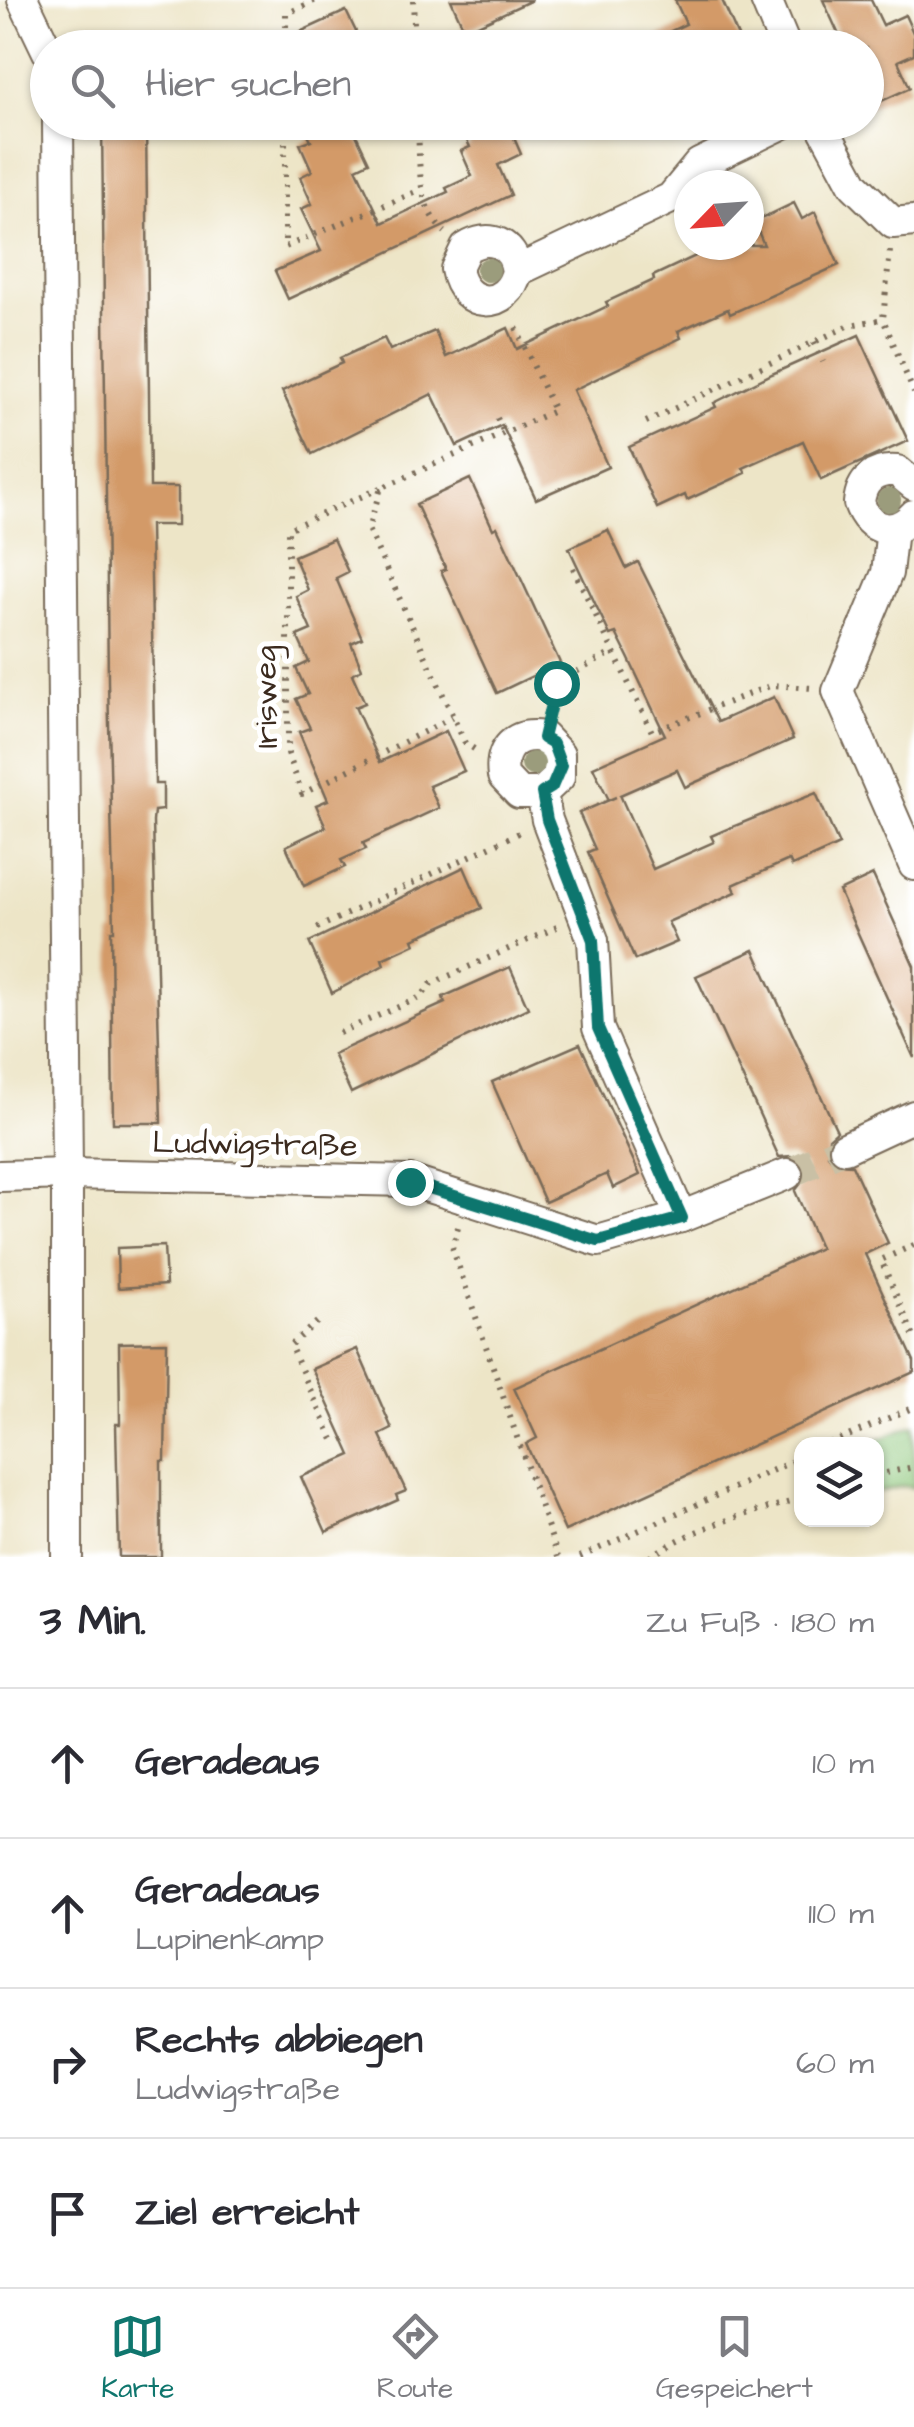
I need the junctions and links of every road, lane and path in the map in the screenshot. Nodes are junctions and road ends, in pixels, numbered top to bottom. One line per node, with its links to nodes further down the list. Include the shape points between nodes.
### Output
1 (23, 0): 5 (street)
2 (316, 0): 6 (path, via 286,14)
3 (414, 0): 7 (path)
4 (766, 0): 8 (street)
5 (37, 30)
6 (286, 30)
7 (415, 30)
8 (778, 30)
9 (58, 140): 42 (street)
10 (286, 140): 14 (path, via 285,248)
11 (419, 140): 14 (path)
12 (749, 140): 17 (street, via 699,164 670,198)
13 (830, 140): 15 (street, via 854,186)
14 (421, 190): 16 (path, via 439,226)
15 (903, 222): 19 (path)
16 (466, 248): 17 (street, via 500,242); 18 (street, via 456,269 464,292 475,299)
17 (517, 271): 18 (street)
18 (499, 298): 25 (path, Irisweg, via 554,410)
19 (883, 319): 20 (path); 22 (path)
20 (814, 342): 21 (path); 24 (path)
21 (823, 362)
22 (914, 392)
23 (497, 418): 25 (path)
24 (646, 422)
25 (504, 433): 27 (path, Irisweg)
26 (914, 484): 28 (street, via 886,470 860,492 870,523 880,529)
27 (381, 488): 32 (path, via 368,529); 32 (path, Irisweg, via 288,529 288,753 302,794)
28 (903, 522): 31 (street)
29 (574, 568): 30 (path)
30 (614, 652): 31 (path, via 652,732 772,684); 33 (path, via 556,683)
31 (838, 691): 36 (street)
32 (453, 717): 34 (path, via 464,744)
33 (543, 738): 34 (street, via 520,737); 35 (street, via 553,744 561,766)
34 (502, 765): 35 (street, via 510,786)
35 (545, 807): 37 (street); 38 (path)
36 (914, 865)
37 (584, 916): 39 (path); 46 (street, via 593,940 598,1028)
38 (317, 928)
39 (339, 1033)
40 (914, 1116): 41 (street)
41 (845, 1148)
42 (67, 1174): 44 (street, Ludwigstraße); 45 (street, Ludwigstraße, via 410,1182); 57 (street)
43 (787, 1174): 46 (street, Ludwigstraße)
44 (0, 1176)
45 (467, 1200): 46 (street, Ludwigstraße, via 598,1241); 58 (path, via 452,1247)
46 (682, 1218)
47 (914, 1245): 49 (path, via 880,1260)
48 (318, 1322): 52 (path, via 290,1345)
49 (914, 1336)
50 (914, 1407): 51 (path)
51 (846, 1437)
52 (336, 1444)
53 (794, 1462): 59 (path)
54 (914, 1467): 55 (path)
55 (884, 1473)
56 (794, 1501): 60 (path, via 677,1538)
57 (67, 1557)
58 (558, 1557)
59 (580, 1557)
60 (650, 1557)

